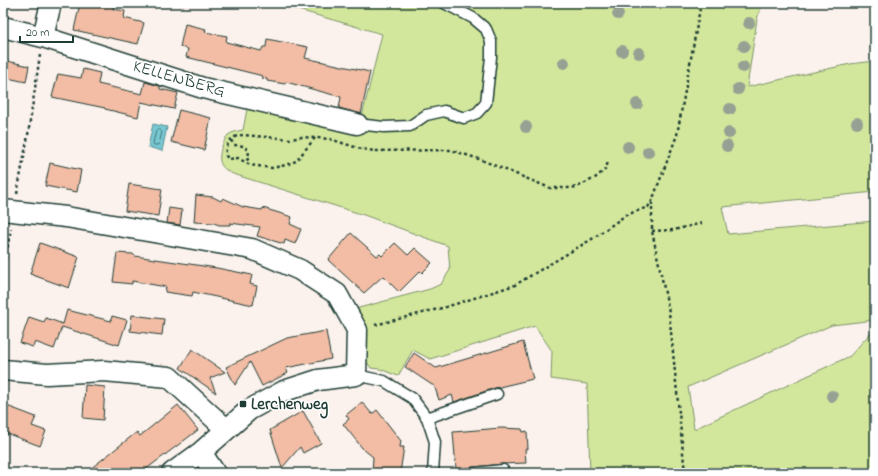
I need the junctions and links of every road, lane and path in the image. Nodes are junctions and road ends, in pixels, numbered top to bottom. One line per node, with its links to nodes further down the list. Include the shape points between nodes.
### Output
1 (51, 3): 5 (street)
2 (444, 3): 6 (lane, via 474,18 486,29 491,41 486,103 477,113 464,118 444,111 426,115 410,126)
3 (701, 3): 11 (path, via 677,135)
4 (3, 27): 5 (street, KELLENBERG)
5 (43, 37): 6 (street, KELLENBERG, via 203,88); 12 (path, via 28,135)
6 (357, 124)
7 (316, 138): 8 (path, via 238,135); 9 (path, via 330,139 375,151 451,150 550,188 577,187 606,169); 10 (path, via 296,161 286,165 272,168)
8 (231, 139): 10 (path, via 234,145 244,146 249,151); 10 (path, via 226,148 226,156)
9 (608, 160)
10 (245, 162)
11 (652, 201): 14 (path); 16 (path, via 648,207 626,215 592,240 515,284 446,307)
12 (8, 211): 15 (path); 16 (street, via 66,217 252,249 300,270 337,294)
13 (702, 223): 14 (path, via 674,230)
14 (652, 231): 28 (path, via 669,312)
15 (3, 271)
16 (357, 330): 18 (street)
17 (3, 370): 21 (street, via 47,374 104,371 169,377)
18 (356, 375): 20 (lane, via 384,381 412,398); 21 (street, via 318,380 284,391 249,410)
19 (497, 394): 20 (lane)
20 (427, 418): 26 (lane, via 434,442)
21 (226, 429): 22 (street)
22 (201, 452): 24 (street); 25 (street)
23 (503, 470): 27 (lane)
24 (172, 473)
25 (215, 473)
26 (432, 473)
27 (474, 473)
28 (685, 473)

